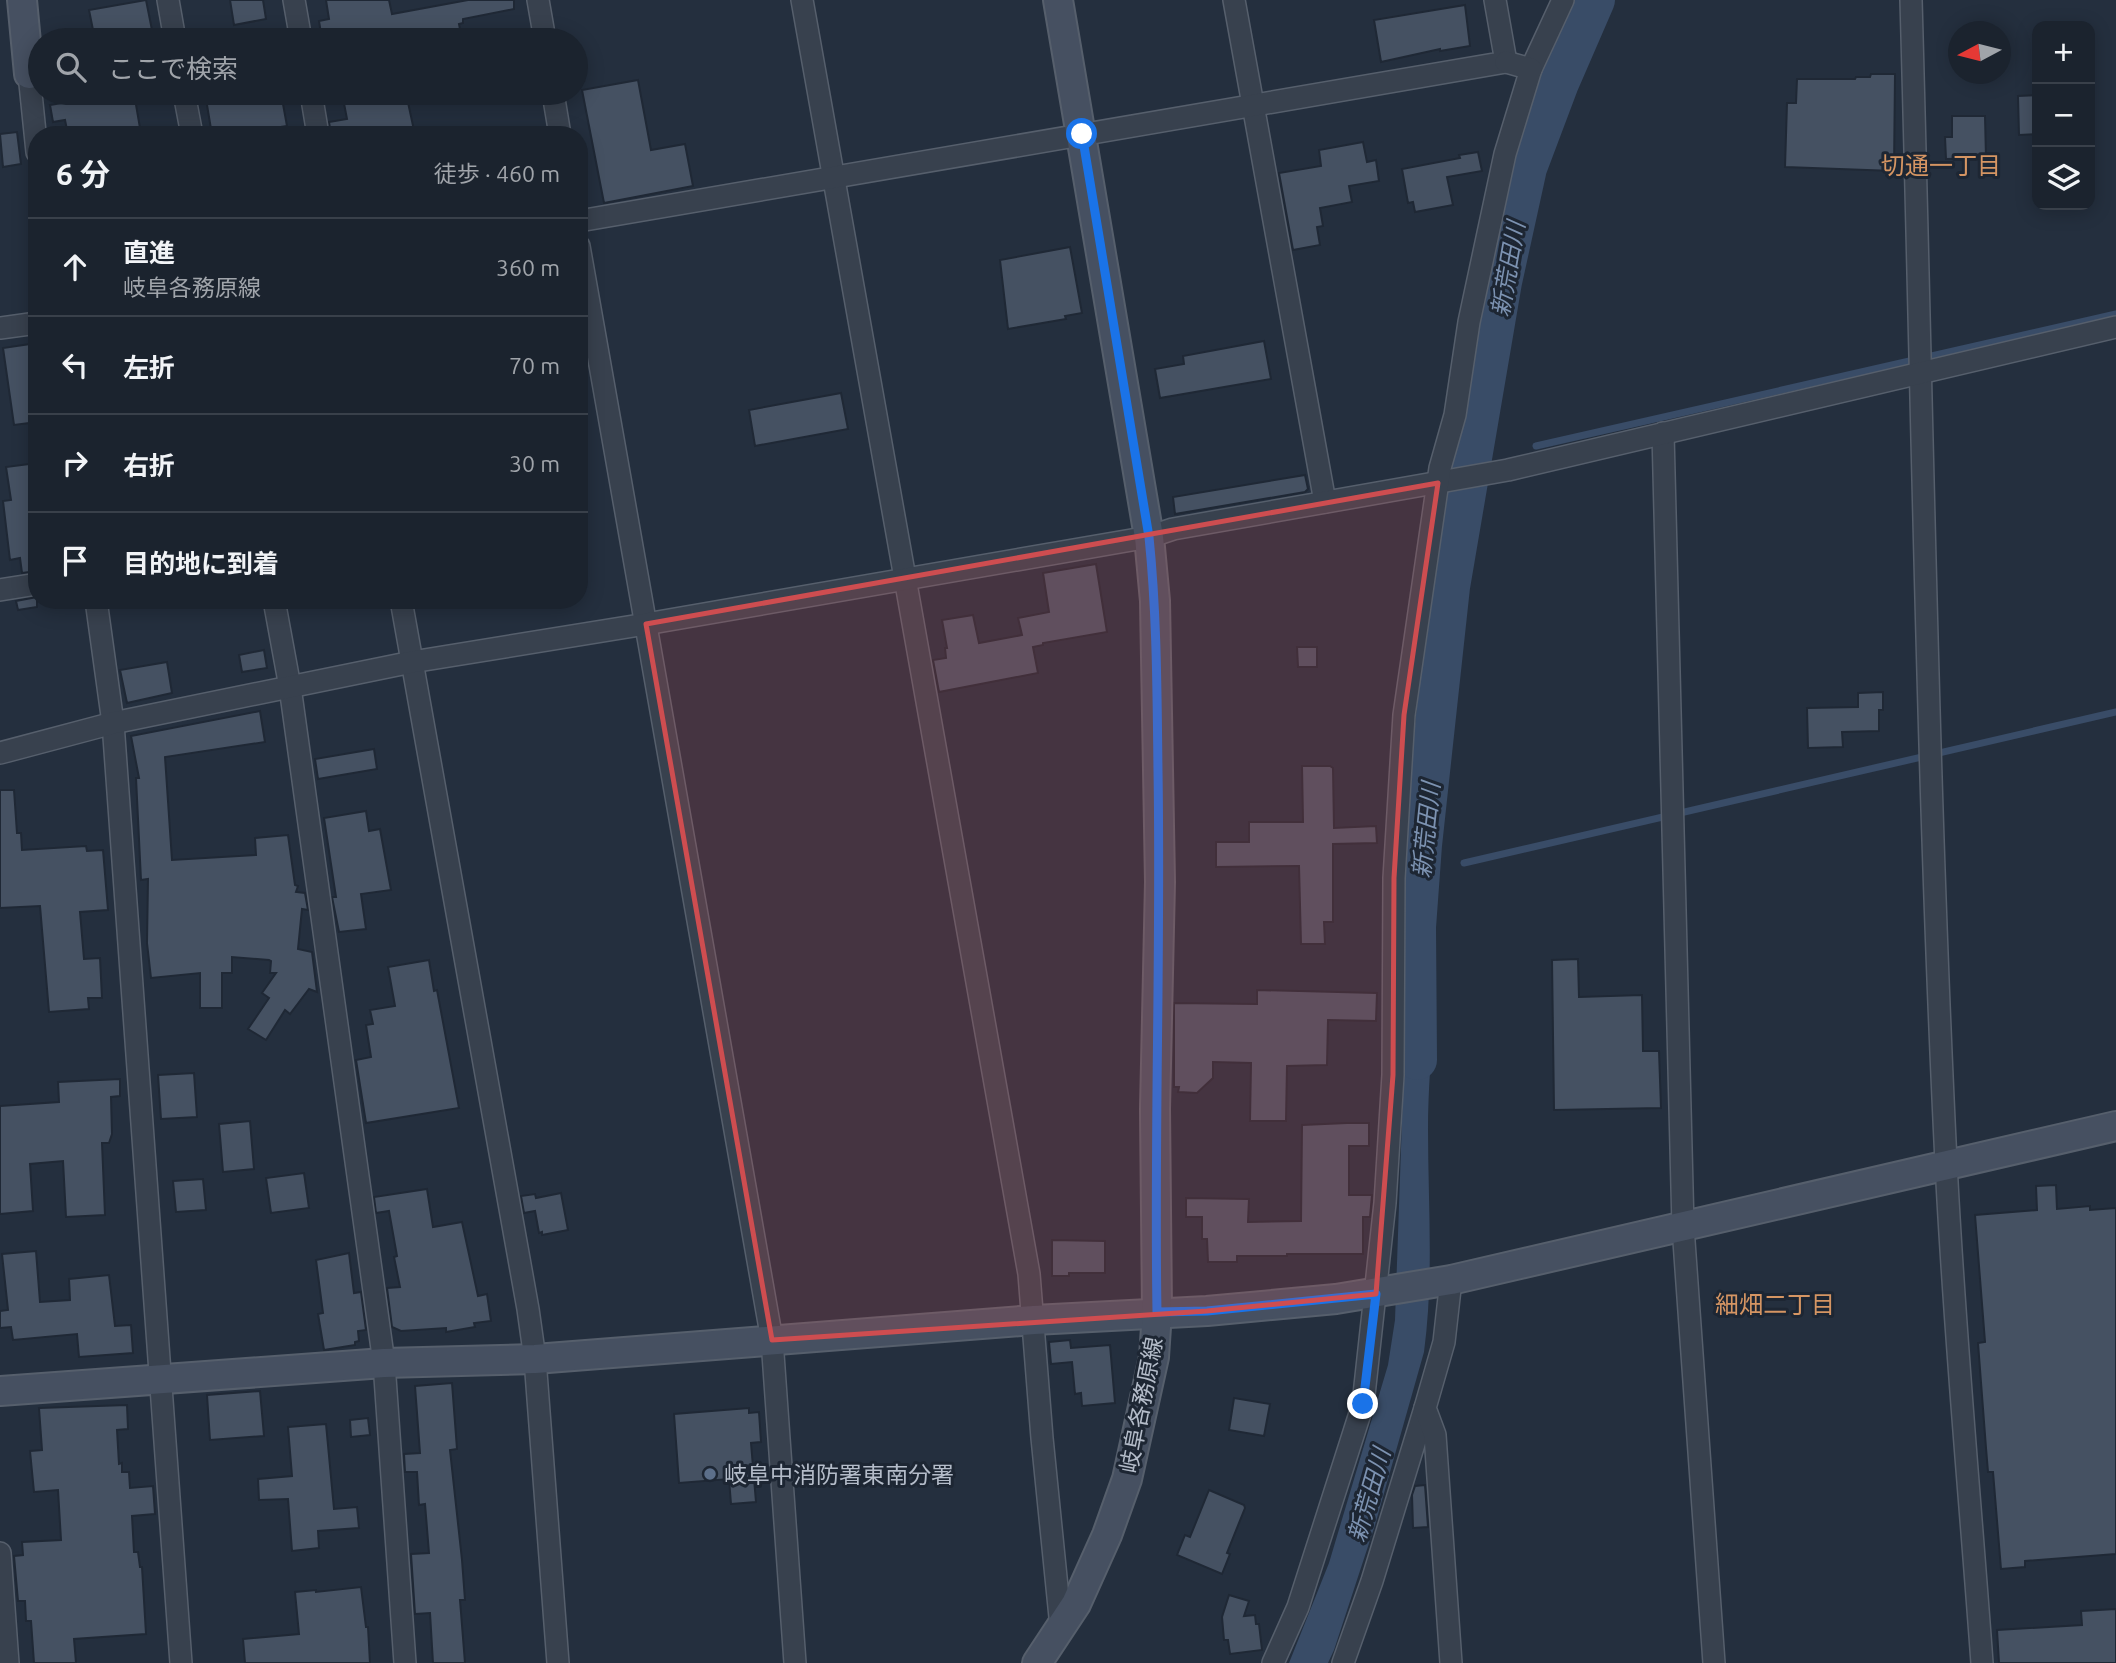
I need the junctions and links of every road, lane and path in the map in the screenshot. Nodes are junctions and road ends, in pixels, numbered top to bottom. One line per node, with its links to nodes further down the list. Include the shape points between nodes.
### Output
1 (22, 0): 15 (street)
2 (168, 0): 11 (street)
3 (294, 0): 12 (street)
4 (538, 0): 13 (street)
5 (802, 0): 27 (street)
6 (1058, 0): 26 (street, 岐阜各務原線)
7 (1234, 0): 21 (street)
8 (1495, 0): 14 (street)
9 (1563, 0): 16 (street)
10 (1911, 0): 33 (street)
11 (173, 28)
12 (299, 28)
13 (543, 28)
14 (1506, 62): 16 (street); 21 (street)
15 (28, 63)
16 (1531, 69): 35 (street, via 1505,154 1469,322 1455,415 1440,468)
17 (32, 105): 22 (street)
18 (186, 105): 23 (street)
19 (313, 105): 24 (street)
20 (555, 105): 25 (street)
21 (1253, 106): 26 (street); 36 (street)
22 (34, 126)
23 (190, 126)
24 (316, 126)
25 (558, 126)
26 (1082, 134): 27 (street); 37 (street, 岐阜各務原線)
27 (833, 178): 28 (street); 38 (street)
28 (588, 219)
29 (588, 297): 44 (street)
30 (28, 324): 32 (street)
31 (2116, 327): 33 (street)
32 (0, 328)
33 (1922, 371): 34 (street); 50 (street, via 1929,735)
34 (1663, 433): 35 (street); 51 (street)
35 (1443, 482): 36 (street); 53 (street, via 1404,715 1394,878 1393,1075)
36 (1325, 502): 37 (street)
37 (1149, 537): 38 (street); 54 (street, 岐阜各務原線, via 1155,601 1160,882)
38 (906, 579): 44 (street); 55 (street)
39 (28, 585): 40 (street)
40 (0, 590)
41 (97, 609): 47 (street)
42 (276, 609): 46 (street)
43 (403, 609): 45 (street)
44 (646, 624): 45 (street); 56 (street)
45 (412, 662): 46 (street); 57 (street)
46 (290, 687): 47 (street); 58 (street)
47 (113, 723): 48 (street); 59 (street)
48 (0, 753)
49 (2116, 1126): 50 (street)
50 (1946, 1165): 51 (street); 74 (street)
51 (1683, 1227): 52 (street); 73 (street)
52 (1446, 1281): 53 (street); 61 (street, via 1444,1342)
53 (1383, 1292): 54 (street, via 1220,1310); 70 (street, via 1363,1404 1298,1607)
54 (1157, 1312): 55 (street); 63 (street, 岐阜各務原線, via 1154,1357 1127,1479 1107,1535)
55 (1034, 1320): 56 (street); 63 (street)
56 (772, 1340): 57 (street); 68 (street)
57 (535, 1359): 58 (street); 67 (street)
58 (384, 1363): 59 (street); 66 (street)
59 (159, 1379): 60 (street); 65 (street)
60 (0, 1391)
61 (1425, 1408): 71 (street); 72 (street, via 1435,1435)
62 (0, 1553): 64 (street)
63 (1061, 1627): 69 (street, 岐阜各務原線)
64 (8, 1663)
65 (181, 1663)
66 (404, 1663)
67 (558, 1663)
68 (795, 1663)
69 (1037, 1663)
70 (1273, 1663)
71 (1343, 1663)
72 (1451, 1663)
73 (1714, 1663)
74 (1982, 1663)

